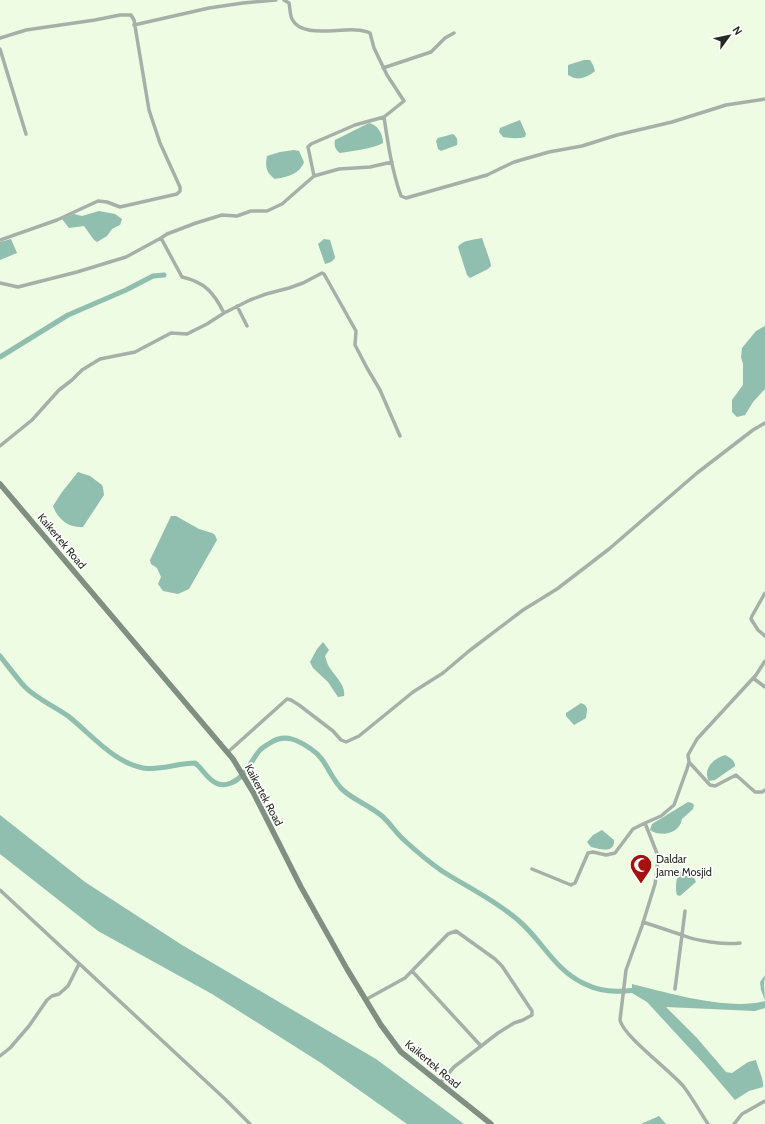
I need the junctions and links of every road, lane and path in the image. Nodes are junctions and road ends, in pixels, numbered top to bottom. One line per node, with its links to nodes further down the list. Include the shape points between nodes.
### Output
1 (276, 0): 3 (street, via 209,8)
2 (284, 0): 7 (street, via 289,3 292,18 297,25 306,29 364,30 370,33)
3 (134, 25): 5 (street, via 131,16 120,15 26,30); 14 (street, via 149,110 180,191 177,194 120,207 98,201 57,220)
4 (454, 33): 7 (street, via 431,52)
5 (0, 38)
6 (0, 49): 10 (street)
7 (383, 68): 9 (street, via 404,101)
8 (765, 99): 11 (street, via 726,105 582,146 549,152 514,162 488,175 406,198 401,196)
9 (384, 118): 11 (street); 12 (street, via 355,125 311,144 308,151)
10 (26, 134)
11 (392, 162): 12 (street, via 370,167 339,169)
12 (314, 176): 13 (street, via 282,204 268,211 251,211 237,216 222,215 176,230)
13 (161, 238): 15 (street, via 126,257 77,272 18,287); 17 (street, via 182,277 194,280 211,291)
14 (0, 240)
15 (0, 283)
16 (237, 306): 17 (street); 18 (street); 20 (street, via 324,274 356,331 355,345 380,390)
17 (224, 313): 21 (street, via 187,334 171,333 135,352 100,359 82,370 59,390 32,420)
18 (247, 326)
19 (765, 423): 28 (street, via 697,473 609,549 557,589 523,610 443,673 413,692 359,736 346,742 341,740 299,705 287,699)
20 (400, 436)
21 (0, 446)
22 (0, 484): 28 (main road, Kaikertek Road)
23 (765, 593): 24 (street, via 751,620)
24 (765, 636)
25 (765, 661): 26 (street)
26 (753, 678): 27 (street); 29 (street, via 697,739 688,754)
27 (765, 687)
28 (228, 752): 41 (main road, Kaikertek Road, via 253,792 301,887)
29 (688, 762): 30 (street, via 710,785 715,786 736,775 755,792); 31 (street, via 674,805 661,816)
30 (765, 790)
31 (645, 823): 32 (street, via 633,829 615,853 588,853 576,883 571,885); 35 (street, via 658,856 655,884)
32 (532, 869)
33 (0, 890): 38 (street)
34 (685, 911): 36 (street)
35 (643, 922): 36 (street); 48 (street, via 626,970 621,1025 684,1087)
36 (682, 935): 37 (street, via 729,944); 40 (street)
37 (740, 943)
38 (79, 964): 43 (street, via 68,986 47,1000 29,1026); 46 (street)
39 (412, 971): 41 (street, via 405,978); 42 (street); 42 (street, via 454,931 502,966 533,1013)
40 (675, 989)
41 (365, 1000): 44 (main road, Kaikertek Road, via 401,1052)
42 (481, 1046): 44 (street, via 454,1067)
43 (0, 1056)
44 (439, 1084): 47 (main road, Kaikertek Road)
45 (765, 1101): 49 (street, via 742,1114)
46 (250, 1124)
47 (491, 1124)
48 (708, 1124)
49 (734, 1124)

